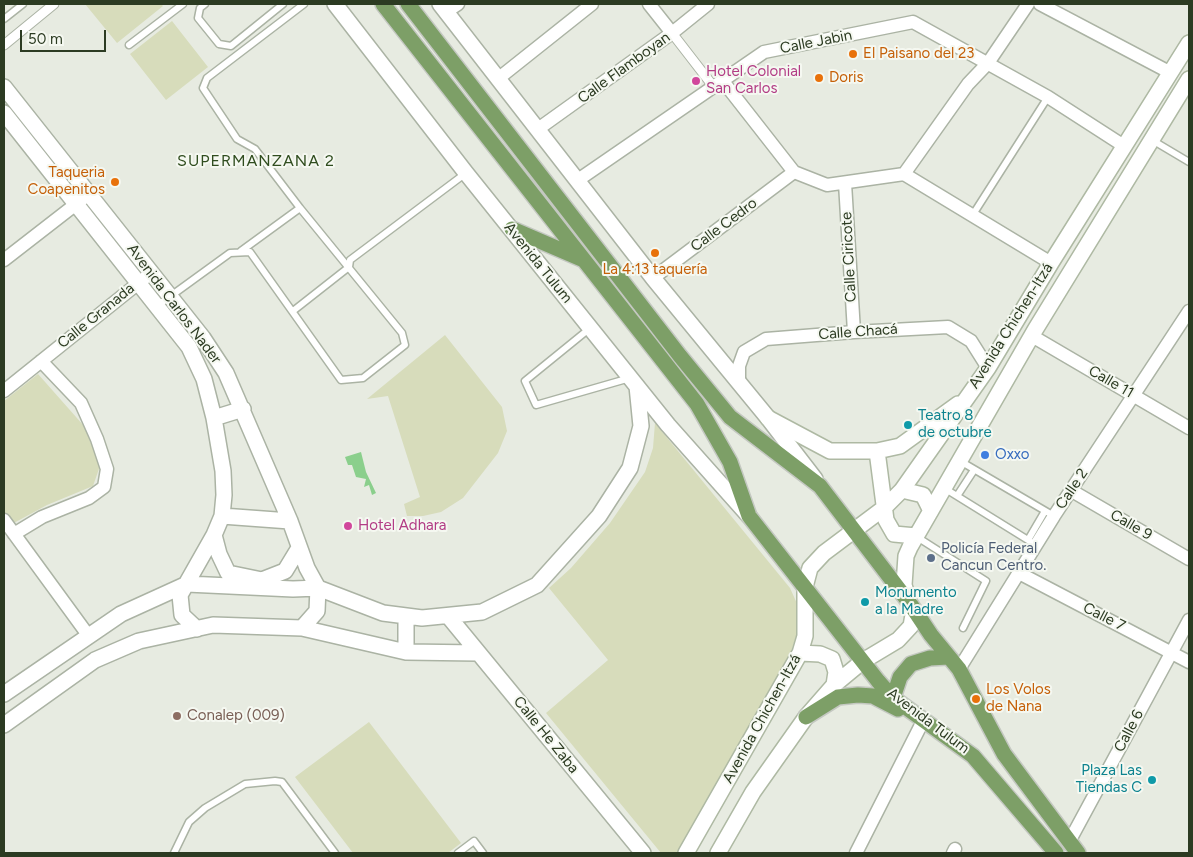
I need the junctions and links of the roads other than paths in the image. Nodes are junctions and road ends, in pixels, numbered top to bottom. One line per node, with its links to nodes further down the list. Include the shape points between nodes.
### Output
1 (23, 4): 16 (lane)
2 (54, 4): 19 (street)
3 (183, 4): 20 (lane)
4 (205, 4): 5 (lane, via 200,8 198,18 219,44 231,46)
5 (283, 4)
6 (304, 4): 43 (lane, via 207,78 203,88 237,138 255,148)
7 (335, 4): 35 (street, Avenida Tulum)
8 (383, 4): 48 (main road, Avenida Tulum)
9 (408, 4): 75 (main road, via 730,417)
10 (592, 4): 23 (street)
11 (649, 4): 17 (street)
12 (708, 4): 17 (street, Calle Flamboyan)
13 (1028, 4): 21 (street)
14 (1040, 4): 22 (street)
15 (448, 7): 30 (street)
16 (4, 19)
17 (672, 33): 25 (street); 30 (street, Calle Flamboyan)
18 (1189, 43): 22 (street, Avenida Chichen-Itzá)
19 (4, 45)
20 (129, 45)
21 (988, 62): 25 (street, Calle Jabin, via 913,22 764,52); 27 (street, Calle Jabin); 36 (street, via 968,84)
22 (1170, 73): 32 (street, Avenida Chichen-Itzá)
23 (504, 74)
24 (1189, 79): 31 (street, Avenida Chichen-Itzá)
25 (718, 83): 34 (street); 37 (street)
26 (4, 87): 28 (street, Avenida Carlos Nader)
27 (1048, 98): 32 (street, Calle Jabin); 44 (lane)
28 (22, 111): 29 (street); 40 (street, Avenida Carlos Nader)
29 (6, 119): 42 (street, Avenida Carlos Nader)
30 (538, 129): 37 (street)
31 (1152, 140): 33 (lane); 41 (street, Avenida Chichen-Itzá)
32 (1124, 146): 39 (street, Avenida Chichen-Itzá)
33 (1189, 162)
34 (794, 172): 38 (street, via 827,185); 52 (street, Calle Cedro)
35 (466, 173): 45 (street, Avenida Tulum); 50 (lane, via 350,260)
36 (904, 174): 38 (street); 44 (street)
37 (578, 180): 52 (street)
38 (845, 183): 59 (street, Calle Ciricote)
39 (1099, 188): 41 (street, via 1106,195); 49 (street, Avenida Chichen-Itzá)
40 (89, 194): 42 (street); 51 (street, Avenida Carlos Nader)
41 (1116, 197): 60 (street, Avenida Chichen-Itzá)
42 (76, 204): 47 (street); 53 (street, Avenida Carlos Nader)
43 (300, 208): 46 (lane); 50 (lane)
44 (972, 216): 49 (street)
45 (512, 229): 48 (main road); 58 (street, Avenida Tulum)
46 (241, 252): 54 (lane, via 230,253); 56 (lane, via 250,252)
47 (4, 260)
48 (586, 260): 84 (main road, Avenida Tulum, via 697,404 730,462)
49 (1050, 263): 62 (street, Avenida Chichen-Itzá)
50 (349, 267): 56 (lane); 56 (lane, via 402,333 405,345 364,378 341,380)
51 (151, 273): 53 (street, Calle Granada); 54 (street, Avenida Carlos Nader)
52 (653, 278): 64 (street)
53 (138, 282): 55 (street, Avenida Carlos Nader); 61 (street, Calle Granada)
54 (170, 296): 55 (lane); 68 (street, Avenida Carlos Nader, via 226,373)
55 (157, 306): 69 (street, Avenida Carlos Nader, via 190,347 204,379)
56 (293, 311)
57 (1189, 311): 66 (street, Calle 2)
58 (590, 328): 63 (street, Avenida Tulum); 63 (lane, via 525,381 536,405)
59 (854, 332): 62 (street, Calle Chacá, via 948,327 971,341); 64 (street, Calle Chacá, via 766,339 744,352 739,366)
60 (1032, 336): 66 (street, Calle 11); 73 (street, Avenida Chichen-Itzá)
61 (41, 361): 65 (street, Calle Granada); 88 (street, via 81,403 108,469 104,487 89,498 42,517)
62 (988, 368): 67 (street, Avenida Chichen-Itzá)
63 (634, 382): 84 (street, Avenida Tulum); 100 (street, via 641,426 630,468 599,516 537,586 482,612)
64 (739, 383): 70 (street)
65 (4, 391)
66 (1134, 395): 71 (street, Calle 11); 78 (street, Calle 2)
67 (967, 397): 72 (street, via 900,446); 77 (street, Avenida Chichen-Itzá)
68 (243, 409): 69 (street); 86 (street, Avenida Carlos Nader)
69 (214, 418): 83 (street, Avenida Carlos Nader, via 223,471)
70 (768, 418): 72 (street, via 830,451); 75 (street)
71 (1189, 428)
72 (876, 451): 80 (street)
73 (959, 461): 74 (lane); 76 (street, Avenida Chichen-Itzá)
74 (974, 470): 79 (lane); 82 (lane)
75 (820, 486): 87 (main road)
76 (944, 488): 79 (lane); 81 (street, Avenida Chichen-Itzá)
77 (902, 490): 80 (street, Avenida Chichen-Itzá); 81 (street, via 923,496)
78 (1072, 491): 82 (street, Calle 2); 93 (street, Calle 9)
79 (958, 496): 91 (lane)
80 (884, 508): 87 (street, Avenida Chichen-Itzá); 90 (street, via 894,534)
81 (931, 511): 90 (street, Avenida Chichen-Itzá)
82 (1050, 514): 91 (street, Calle 2)
83 (222, 516): 86 (street); 89 (street, Avenida Carlos Nader)
84 (749, 516): 96 (main road, Avenida Tulum)
85 (4, 520): 88 (street)
86 (290, 521): 92 (street, Avenida Carlos Nader)
87 (854, 533): 96 (street, Avenida Chichen-Itzá, via 824,553 810,568); 98 (main road)
88 (14, 534): 105 (street)
89 (214, 535): 92 (street, via 228,573 262,580 285,571); 95 (street, Avenida Carlos Nader)
90 (916, 536): 98 (street, Avenida Chichen-Itzá, via 906,556 904,571 904,585); 104 (lane, via 986,581)
91 (1032, 542): 94 (street, Calle 2)
92 (299, 548): 97 (street, Avenida Carlos Nader)
93 (1189, 559)
94 (1019, 573): 107 (street, Calle 7); 113 (street, Calle 2)
95 (187, 584): 97 (street); 102 (street, Avenida Carlos Nader, via 180,595 180,609 186,621); 105 (street, via 121,614)
96 (805, 587): 109 (street, Avenida Chichen-Itzá, via 805,636); 111 (main road, Avenida Tulum)
97 (318, 588): 99 (street, via 383,613); 103 (street, via 317,611)
98 (911, 605): 110 (main road); 111 (street, Avenida Chichen-Itzá, via 913,615 906,633)
99 (406, 616): 100 (street); 106 (street)
100 (449, 617): 108 (street, Calle He Zaba)
101 (1189, 620): 107 (street, Calle 6)
102 (197, 628): 103 (street, via 213,625); 119 (street, via 139,641 95,660)
103 (302, 628): 106 (street)
104 (964, 628)
105 (88, 635): 115 (street)
106 (406, 652): 108 (street)
107 (1172, 652): 112 (street, Calle 7); 121 (street, Calle 6)
108 (478, 653): 126 (street, Calle He Zaba)
109 (800, 653): 114 (street, via 820,654 832,659 836,672); 120 (street, Avenida Chichen-Itzá)
110 (948, 657): 113 (main road); 116 (main road, via 911,664 900,677)
111 (864, 661): 114 (street, Avenida Chichen-Itzá); 116 (main road, Avenida Tulum)
112 (1189, 662)
113 (958, 669): 121 (main road, via 1004,754)
114 (834, 685): 117 (street, Avenida Chichen-Itzá)
115 (4, 694)
116 (893, 698): 118 (main road, Avenida Tulum)
117 (806, 716): 118 (main road, via 838,697 858,695 873,696); 129 (street, Avenida Chichen-Itzá, via 753,792)
118 (923, 721): 130 (street); 131 (main road, Avenida Tulum, via 973,756)
119 (4, 725)
120 (695, 840): 127 (street, Avenida Chichen-Itzá); 128 (street, via 703,840)
121 (1074, 848)
122 (174, 853): 123 (lane, via 189,822 204,808 245,784 275,781 282,782)
123 (335, 853)
124 (458, 853): 125 (lane, via 474,841)
125 (483, 853)
126 (642, 853)
127 (686, 853)
128 (714, 853)
129 (718, 853)
130 (856, 853)
131 (1056, 853)

